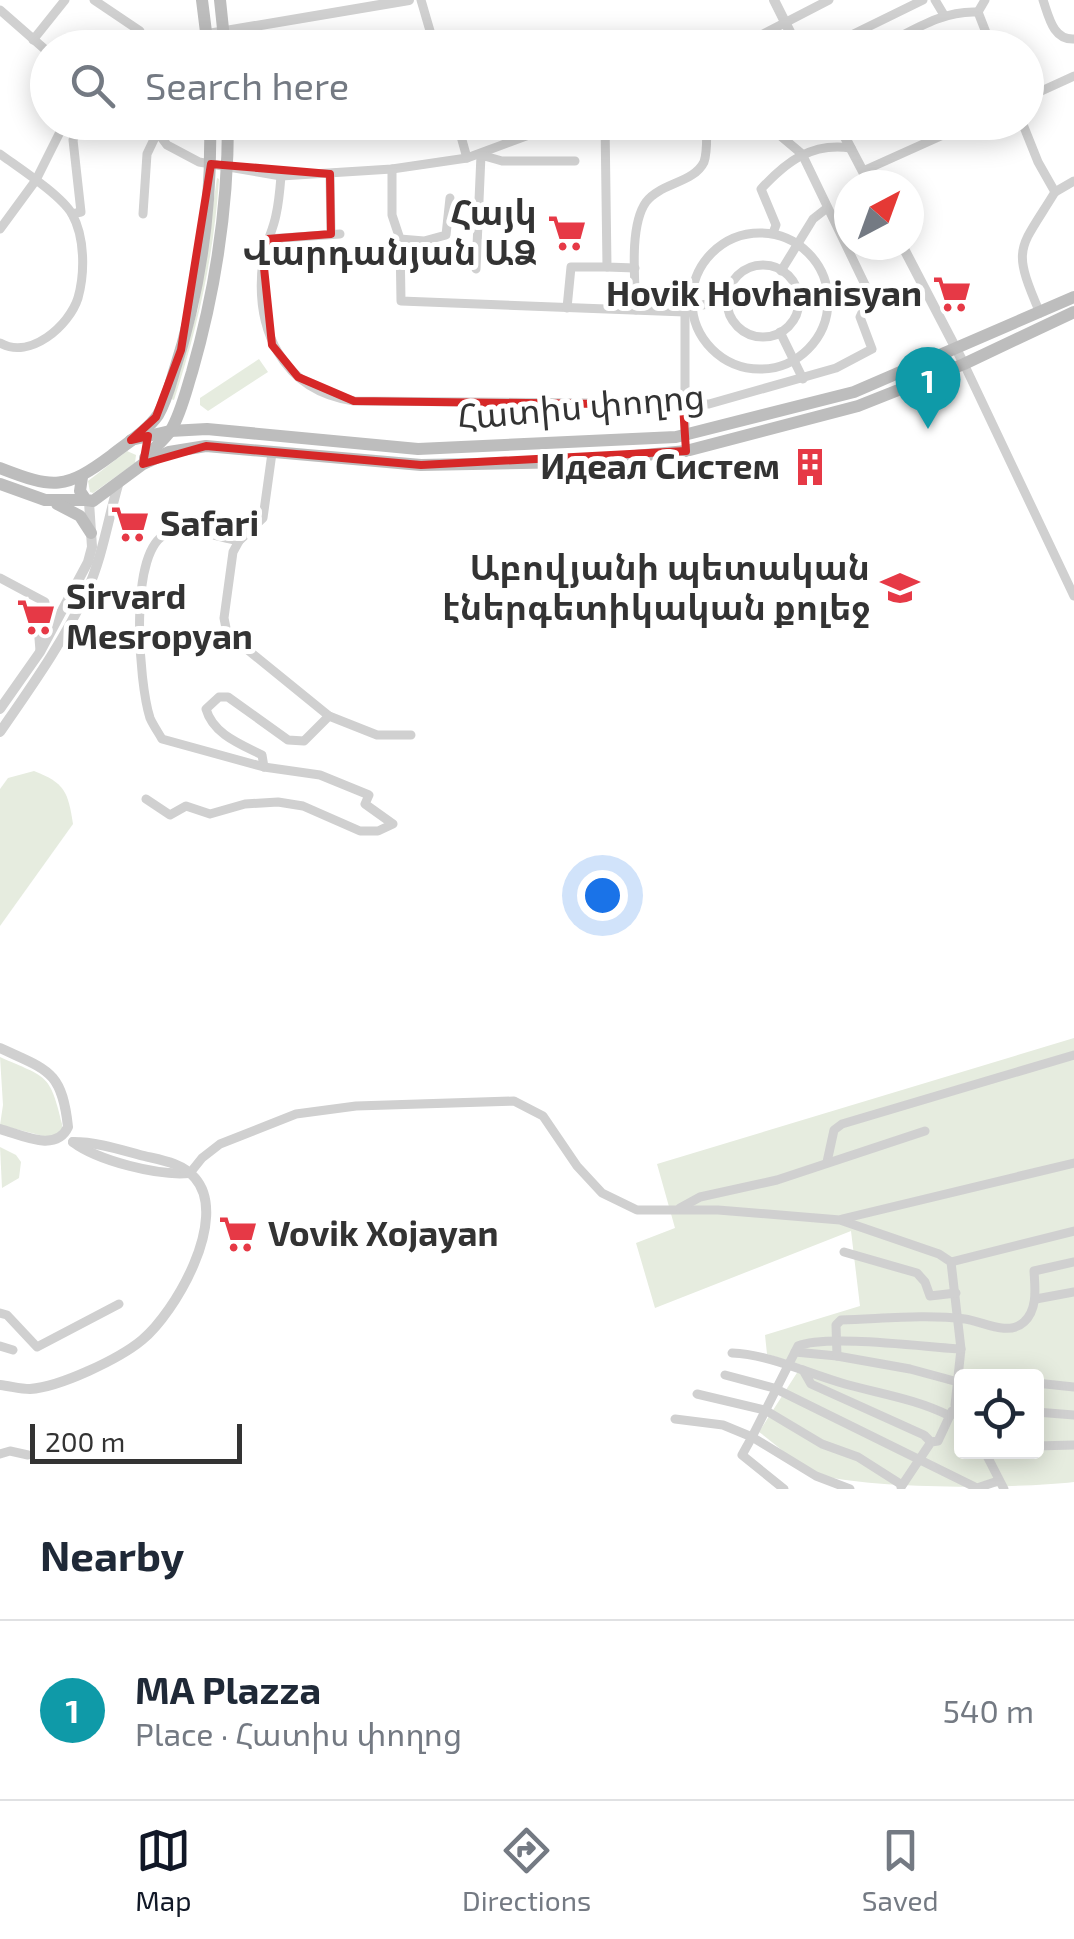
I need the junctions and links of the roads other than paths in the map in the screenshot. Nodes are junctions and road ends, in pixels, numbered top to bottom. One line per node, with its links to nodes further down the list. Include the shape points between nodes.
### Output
1 (65, 0): 17 (street)
2 (94, 0): 18 (street)
3 (202, 0): 19 (main road)
4 (220, 0): 20 (main road)
5 (410, 0): 21 (street)
6 (421, 0): 22 (street)
7 (774, 0): 16 (street)
8 (830, 0): 16 (street)
9 (923, 0): 25 (street)
10 (935, 0): 15 (street)
11 (985, 0): 14 (street)
12 (1043, 0): 29 (street, via 1055,32)
13 (0, 10): 28 (street)
14 (978, 12): 15 (street); 27 (street)
15 (944, 15): 26 (street)
16 (786, 22): 23 (street); 24 (street)
17 (41, 30)
18 (139, 30)
19 (206, 30)
20 (224, 30)
21 (236, 30)
22 (430, 30)
23 (771, 30)
24 (790, 30)
25 (860, 30)
26 (914, 30)
27 (985, 30)
28 (30, 37)
29 (1074, 39)
30 (1074, 76): 31 (street)
31 (1044, 90)
32 (56, 140): 59 (street)
33 (73, 140): 65 (street, via 81,212)
34 (153, 140): 66 (street)
35 (163, 140): 52 (street)
36 (210, 140): 52 (main road)
37 (228, 140): 53 (main road)
38 (462, 140): 50 (street)
39 (519, 140): 49 (street)
40 (605, 140): 73 (street)
41 (706, 140): 74 (street, via 702,166 646,202)
42 (785, 140): 48 (street)
43 (847, 140): 46 (street)
44 (933, 140): 56 (street)
45 (1029, 140): 61 (street)
46 (851, 148): 48 (street, via 834,145); 55 (street)
47 (0, 154): 59 (street)
48 (802, 154): 64 (street); 68 (street, via 761,189)
49 (481, 155): 50 (street); 51 (street); 75 (street)
50 (467, 158): 54 (street)
51 (575, 162)
52 (211, 164): 53 (street); 92 (main road, via 181,350 156,418)
53 (228, 167): 58 (street); 90 (main road, via 205,323)
54 (392, 169): 57 (street); 70 (street, via 392,216)
55 (862, 170)
56 (867, 170)
57 (330, 174): 58 (street); 69 (street, via 336,234)
58 (282, 176): 69 (street)
59 (36, 180): 65 (street); 67 (street)
60 (1074, 180): 61 (street)
61 (1059, 188): 62 (street); 83 (street, via 1020,248 1022,274)
62 (1074, 190)
63 (450, 198): 70 (street, via 446,235)
64 (827, 208): 71 (street); 88 (street, via 870,295 860,317 872,349)
65 (72, 214): 85 (street, via 84,258 77,301 53,334 29,347)
66 (143, 214)
67 (0, 229)
68 (773, 233): 71 (street); 80 (street, via 742,234 716,248)
69 (267, 239): 89 (street, via 262,275 272,345 288,371 340,399)
70 (400, 239): 79 (street, via 401,301)
71 (797, 244): 76 (street); 87 (street, via 824,280 829,308 818,336)
72 (910, 260): 86 (street)
73 (607, 267): 74 (street); 79 (street, via 572,267)
74 (634, 268): 81 (street)
75 (476, 270)
76 (782, 271): 78 (street, via 748,268 733,282); 84 (street, via 799,301 796,316)
77 (1074, 298): 83 (main road, Հատիս փողոց)
78 (728, 300): 80 (street); 84 (street, via 742,329 760,336)
79 (568, 308): 81 (street)
80 (688, 309): 81 (street); 87 (street, via 702,338 728,362 760,369); 89 (street)
81 (636, 310)
82 (1074, 312): 86 (main road, Հատիս փողոց)
83 (1040, 313): 86 (main road, Հատիս փողոց)
84 (780, 332): 87 (street)
85 (0, 344)
86 (960, 357): 91 (main road, Հատիս փողոց); 93 (main road, Հատիս փողոց, via 858,406); 105 (street)
87 (794, 361): 88 (street)
88 (803, 379): 89 (street)
89 (682, 405): 91 (street)
90 (170, 432): 91 (main road, Հատիս փողոց, via 418,449); 92 (main road, Հատիս փողոց); 95 (main road)
91 (685, 436): 93 (street)
92 (130, 441): 95 (main road); 97 (main road)
93 (686, 451): 94 (main road, Հատիս փողոց, via 454,465)
94 (272, 453): 95 (main road, Հատիս փողոց, via 206,446); 103 (street, via 263,518)
95 (144, 461): 99 (main road)
96 (0, 468): 97 (main road, via 39,482)
97 (82, 477): 101 (main road, via 80,491)
98 (0, 484): 100 (main road)
99 (118, 485): 101 (main road); 109 (street, via 86,592)
100 (46, 500): 101 (main road); 102 (main road, via 68,507)
101 (88, 501): 102 (street)
102 (91, 533): 106 (street, via 84,571)
103 (238, 541): 108 (street, via 227,633); 111 (street, via 186,530 152,544 141,581 141,653 150,718 162,738)
104 (0, 578): 106 (street, via 45,602)
105 (1074, 596)
106 (40, 652): 107 (street)
107 (2, 701)
108 (330, 716): 110 (street, via 377,735); 111 (street, via 304,741 288,740 219,697 206,709 210,722 262,755)
109 (0, 732)
110 (412, 735)
111 (264, 766): 112 (street, via 320,775 369,795 365,804 393,824 360,831 278,802 210,814 186,806 170,815)
112 (146, 799)
113 (0, 1048): 117 (street, via 54,1076)
114 (1074, 1055): 118 (street, via 842,1124 834,1130)
115 (0, 1130): 117 (street, via 50,1142)
116 (925, 1130): 118 (street)
117 (66, 1138): 120 (street, via 174,1163)
118 (826, 1162): 121 (street, via 700,1197)
119 (1074, 1164): 122 (street)
120 (190, 1173): 121 (street, via 220,1144 296,1114 500,1100 543,1116 602,1193 637,1210); 145 (street, via 206,1200 201,1246 147,1336 56,1383)
121 (677, 1210): 122 (street)
122 (840, 1220): 125 (street)
123 (1074, 1230): 125 (street)
124 (844, 1252): 128 (street, via 916,1272 930,1296)
125 (951, 1262): 128 (street)
126 (1074, 1262): 129 (street, via 1036,1270)
127 (1074, 1292): 129 (street)
128 (956, 1294): 132 (street)
129 (1036, 1298): 132 (street, via 1024,1322 1009,1328)
130 (119, 1304): 131 (street, via 37,1347)
131 (0, 1313)
132 (959, 1318): 133 (street, via 841,1320); 135 (street)
133 (836, 1342): 135 (street); 137 (street, via 803,1343); 139 (street)
134 (0, 1346): 136 (street)
135 (961, 1349): 141 (street)
136 (13, 1350)
137 (794, 1352): 139 (street); 140 (street)
138 (732, 1353): 140 (street)
139 (837, 1356): 144 (street)
140 (787, 1365): 142 (street); 148 (street)
141 (960, 1369)
142 (803, 1370): 154 (street); 157 (street, via 811,1384)
143 (725, 1376): 148 (street)
144 (954, 1377)
145 (0, 1384)
146 (1044, 1384): 147 (street)
147 (1074, 1387)
148 (774, 1388): 150 (street); 163 (street)
149 (696, 1394): 150 (street)
150 (764, 1410): 156 (street); 165 (street)
151 (954, 1412): 154 (street)
152 (1044, 1413): 153 (street)
153 (1074, 1415)
154 (950, 1416): 157 (street, via 942,1436)
155 (675, 1419): 156 (street, via 722,1424)
156 (752, 1436): 166 (street, via 742,1454); 167 (street)
157 (931, 1442): 163 (street)
158 (1044, 1446): 159 (street)
159 (1074, 1446)
160 (0, 1454): 161 (street)
161 (28, 1455)
162 (989, 1459): 164 (street)
163 (919, 1461): 164 (street, via 977,1488); 165 (street)
164 (1002, 1485)
165 (901, 1487)
166 (784, 1489)
167 (850, 1489)

